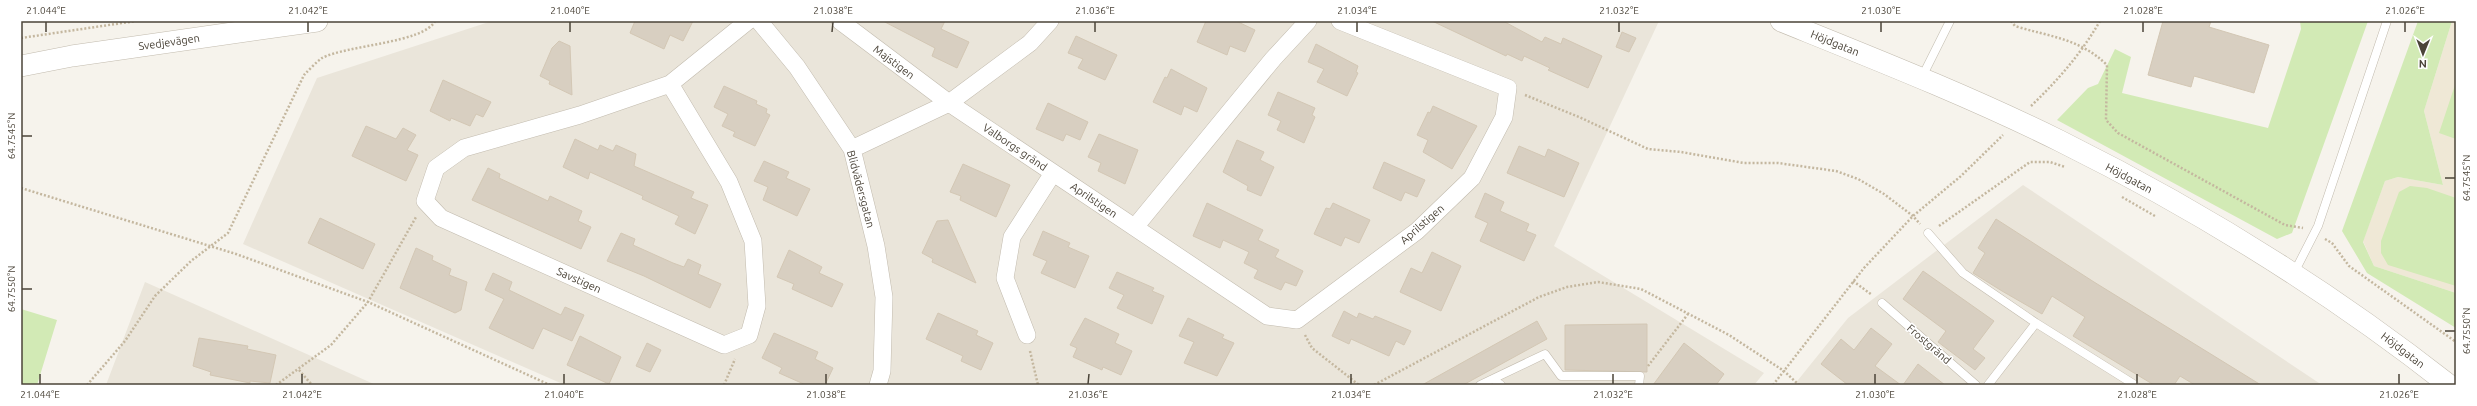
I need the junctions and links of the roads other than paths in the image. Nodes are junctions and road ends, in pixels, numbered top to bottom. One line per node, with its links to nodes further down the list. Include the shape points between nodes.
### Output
1 (317, 21): 11 (street, Svedjevägen, via 72,56)
2 (748, 21): 13 (street)
3 (759, 21): 15 (street, Blidvädersgatan, via 797,67)
4 (840, 21): 14 (street, Majstigen)
5 (1050, 21): 14 (street, via 1030,43)
6 (1308, 21): 17 (street, via 1268,65)
7 (1340, 21): 17 (street, Aprilstigen, via 1508,88 1504,117 1472,178 1417,231 1297,320 1267,316)
8 (1781, 21): 12 (street, Höjdgatan)
9 (1950, 21): 12 (lane)
10 (2387, 21): 19 (lane, via 2315,233)
11 (21, 66)
12 (1922, 78): 19 (street, Höjdgatan, via 2059,141 2199,215)
13 (670, 84): 13 (street, Savstigen, via 729,182 753,241 758,306 749,336 724,345 441,218 425,201 436,168 464,148 580,115)
14 (949, 103): 15 (street); 16 (street, Valborgs gränd)
15 (852, 149): 24 (street, Blidvädersgatan, via 876,246 884,297 882,371)
16 (1053, 173): 17 (street, Aprilstigen); 22 (street, Valborgs gränd, via 1012,237 1005,278)
17 (1134, 227)
18 (1928, 233): 21 (lane, via 1963,273)
19 (2293, 273): 31 (street, Höjdgatan, via 2398,345)
20 (1882, 303): 28 (lane, Frostgränd)
21 (2036, 323): 29 (lane); 30 (lane)
22 (1027, 335)
23 (1493, 379): 25 (lane); 26 (lane); 27 (lane, via 1545,354 1561,376 1640,376)
24 (878, 385)
25 (1480, 385)
26 (1502, 385)
27 (1639, 385)
28 (1976, 385)
29 (1988, 385)
30 (2135, 385)
31 (2449, 385)

